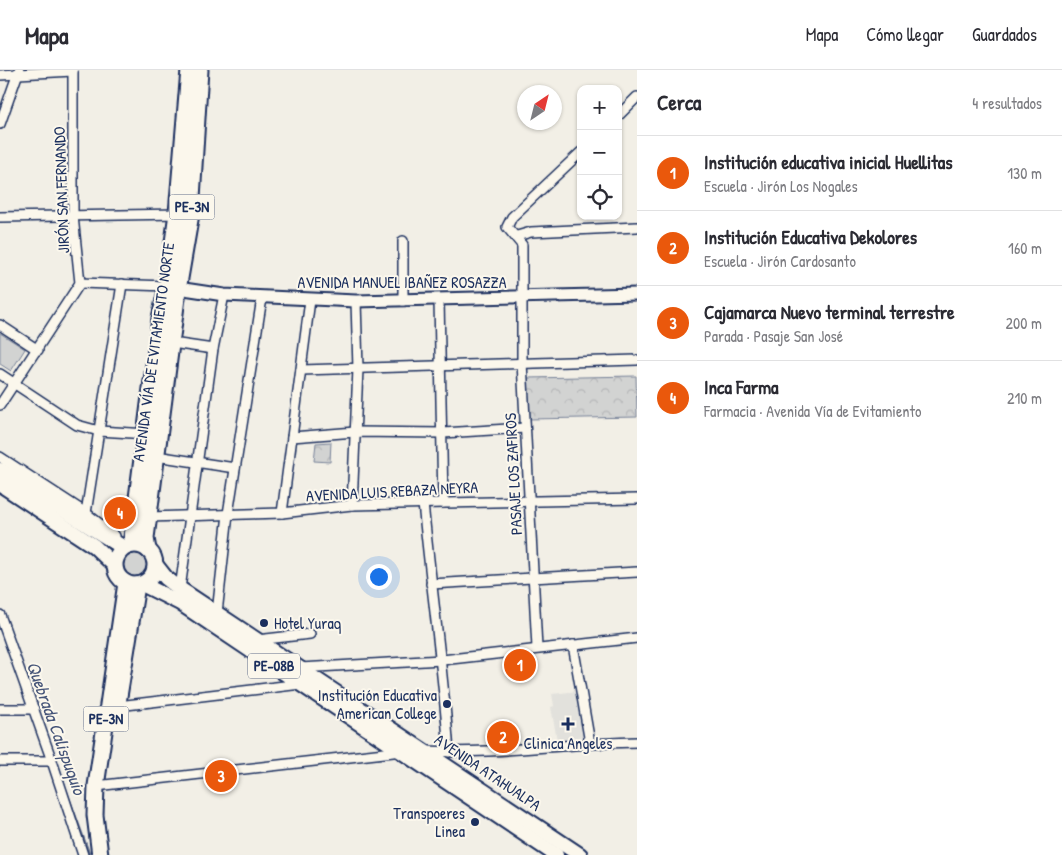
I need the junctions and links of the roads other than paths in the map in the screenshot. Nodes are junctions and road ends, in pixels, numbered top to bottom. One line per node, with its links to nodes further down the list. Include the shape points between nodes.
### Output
1 (73, 70): 4 (street); 11 (street, JIRÓN SAN FERNANDO)
2 (189, 70): 10 (highway, PE-3N)
3 (200, 70): 10 (highway, AVENIDA VÍA DE EVITAMIENTO NORTE / PE-3N)
4 (18, 72): 5 (street); 8 (street)
5 (0, 75)
6 (637, 98): 7 (street)
7 (622, 112)
8 (0, 124)
9 (577, 156): 14 (street, PASAJE LOS ZAFIROS, via 512,217 507,228)
10 (184, 214): 11 (street); 18 (highway, AVENIDA VÍA DE EVITAMIENTO NORTE / PE-3N)
11 (73, 216): 12 (street); 16 (street, JIRÓN SAN FERNANDO)
12 (0, 218)
13 (637, 227): 14 (street, via 531,232)
14 (516, 236): 22 (street, PASAJE LOS ZAFIROS, via 522,245)
15 (403, 241): 26 (street)
16 (80, 283): 17 (street); 30 (street)
17 (122, 284): 18 (street); 40 (street)
18 (173, 288): 20 (street, AVENIDA MANUEL IBAÑEZ ROSAZZA); 28 (highway, AVENIDA VÍA DE EVITAMIENTO NORTE / PE-3N); 43 (highway, PE-3N, via 160,318)
19 (637, 294): 22 (street, AVENIDA MANUEL IBAÑEZ ROSAZZA)
20 (224, 295): 21 (street, AVENIDA MANUEL IBAÑEZ ROSAZZA); 29 (street)
21 (262, 298): 23 (street, AVENIDA MANUEL IBAÑEZ ROSAZZA); 48 (street)
22 (521, 298): 24 (street, AVENIDA MANUEL IBAÑEZ ROSAZZA); 32 (street, PASAJE LOS ZAFIROS)
23 (310, 300): 25 (street, AVENIDA MANUEL IBAÑEZ ROSAZZA); 35 (street)
24 (439, 300): 26 (street, AVENIDA MANUEL IBAÑEZ ROSAZZA); 33 (street)
25 (356, 301): 26 (street, AVENIDA MANUEL IBAÑEZ ROSAZZA); 34 (street)
26 (403, 301)
27 (0, 325): 30 (street)
28 (172, 343): 29 (street); 43 (highway, AVENIDA VÍA DE EVITAMIENTO NORTE / PE-3N)
29 (213, 348): 47 (street)
30 (38, 350): 37 (street)
31 (637, 360): 32 (street)
32 (522, 362): 33 (street); 39 (street, PASAJE LOS ZAFIROS)
33 (442, 367): 34 (street); 42 (street)
34 (358, 369): 35 (street); 41 (street)
35 (301, 370): 44 (street)
36 (0, 374): 37 (street)
37 (15, 383): 38 (street); 40 (street, via 77,424)
38 (0, 405)
39 (525, 428): 42 (street); 52 (street, PASAJE LOS ZAFIROS)
40 (99, 430): 43 (street); 56 (street)
41 (355, 432): 42 (street); 44 (street); 55 (street)
42 (443, 433): 54 (street)
43 (152, 435): 45 (highway, AVENIDA VÍA DE EVITAMIENTO NORTE / PE-3N); 61 (highway, PE-3N)
44 (292, 437): 57 (street)
45 (156, 456): 47 (street); 59 (highway, AVENIDA VÍA DE EVITAMIENTO NORTE / PE-3N)
46 (0, 457): 56 (street)
47 (198, 463): 48 (street); 60 (street)
48 (235, 468): 58 (street)
49 (0, 470): 61 (main road)
50 (0, 484): 65 (main road, AVENIDA ATAHUALPA, via 94,546)
51 (637, 499): 52 (street, AVENIDA LUIS REBAZA NEYRA)
52 (529, 500): 54 (street, AVENIDA LUIS REBAZA NEYRA); 66 (street, PASAJE LOS ZAFIROS)
53 (423, 503): 54 (street, AVENIDA LUIS REBAZA NEYRA); 55 (street, AVENIDA LUIS REBAZA NEYRA); 67 (street)
54 (443, 503)
55 (352, 505): 57 (street, AVENIDA LUIS REBAZA NEYRA)
56 (86, 513): 61 (street)
57 (282, 513): 58 (street, AVENIDA LUIS REBAZA NEYRA)
58 (228, 514): 60 (street, AVENIDA LUIS REBAZA NEYRA); 69 (street)
59 (149, 517): 60 (street, AVENIDA LUIS REBAZA NEYRA); 62 (highway, AVENIDA VÍA DE EVITAMIENTO NORTE / PE-3N)
60 (190, 517): 68 (street)
61 (128, 546): 62 (highway, via 138,545); 65 (highway, PE-3N, via 116,557)
62 (148, 550): 63 (highway, PE-3N)
63 (155, 564): 65 (highway, PE-3N, via 152,576); 68 (main road, AVENIDA ATAHUALPA / PE-08B)
64 (637, 572): 66 (street)
65 (127, 578): 80 (main road, AVENIDA ATAHUALPA / PE-08B, via 173,598); 81 (highway, PE-3N); 91 (highway, PE-3N)
66 (534, 578): 67 (street); 77 (street, PASAJE LOS ZAFIROS)
67 (431, 584): 78 (street)
68 (180, 588): 69 (main road, AVENIDA ATAHUALPA / PE-08B)
69 (217, 613): 74 (main road, AVENIDA ATAHUALPA / PE-08B)
70 (0, 615): 73 (street)
71 (310, 634): 74 (street)
72 (637, 638): 76 (street)
73 (10, 640): 75 (street); 83 (street)
74 (257, 640): 79 (main road, AVENIDA ATAHUALPA / PE-08B)
75 (0, 641)
76 (573, 645): 77 (street); 85 (street)
77 (537, 648): 78 (street)
78 (442, 660): 79 (street); 88 (street)
79 (300, 668): 87 (main road, AVENIDA ATAHUALPA / PE-08B)
80 (301, 684): 81 (street); 86 (main road, AVENIDA ATAHUALPA / PE-08B)
81 (118, 706): 91 (highway, PE-3N)
82 (0, 709): 83 (street)
83 (34, 709): 90 (street)
84 (637, 742): 85 (street)
85 (590, 743): 88 (street)
86 (403, 750): 87 (street); 91 (street); 95 (main road, AVENIDA ATAHUALPA / PE-08B)
87 (425, 751): 88 (street); 96 (main road, AVENIDA ATAHUALPA / PE-08B)
88 (449, 752)
89 (0, 761): 90 (street)
90 (52, 761): 92 (street)
91 (101, 786): 93 (highway, PE-3N, via 95,815); 94 (highway, PE-3N)
92 (83, 855)
93 (100, 855)
94 (110, 855)
95 (556, 855)
96 (580, 855)

